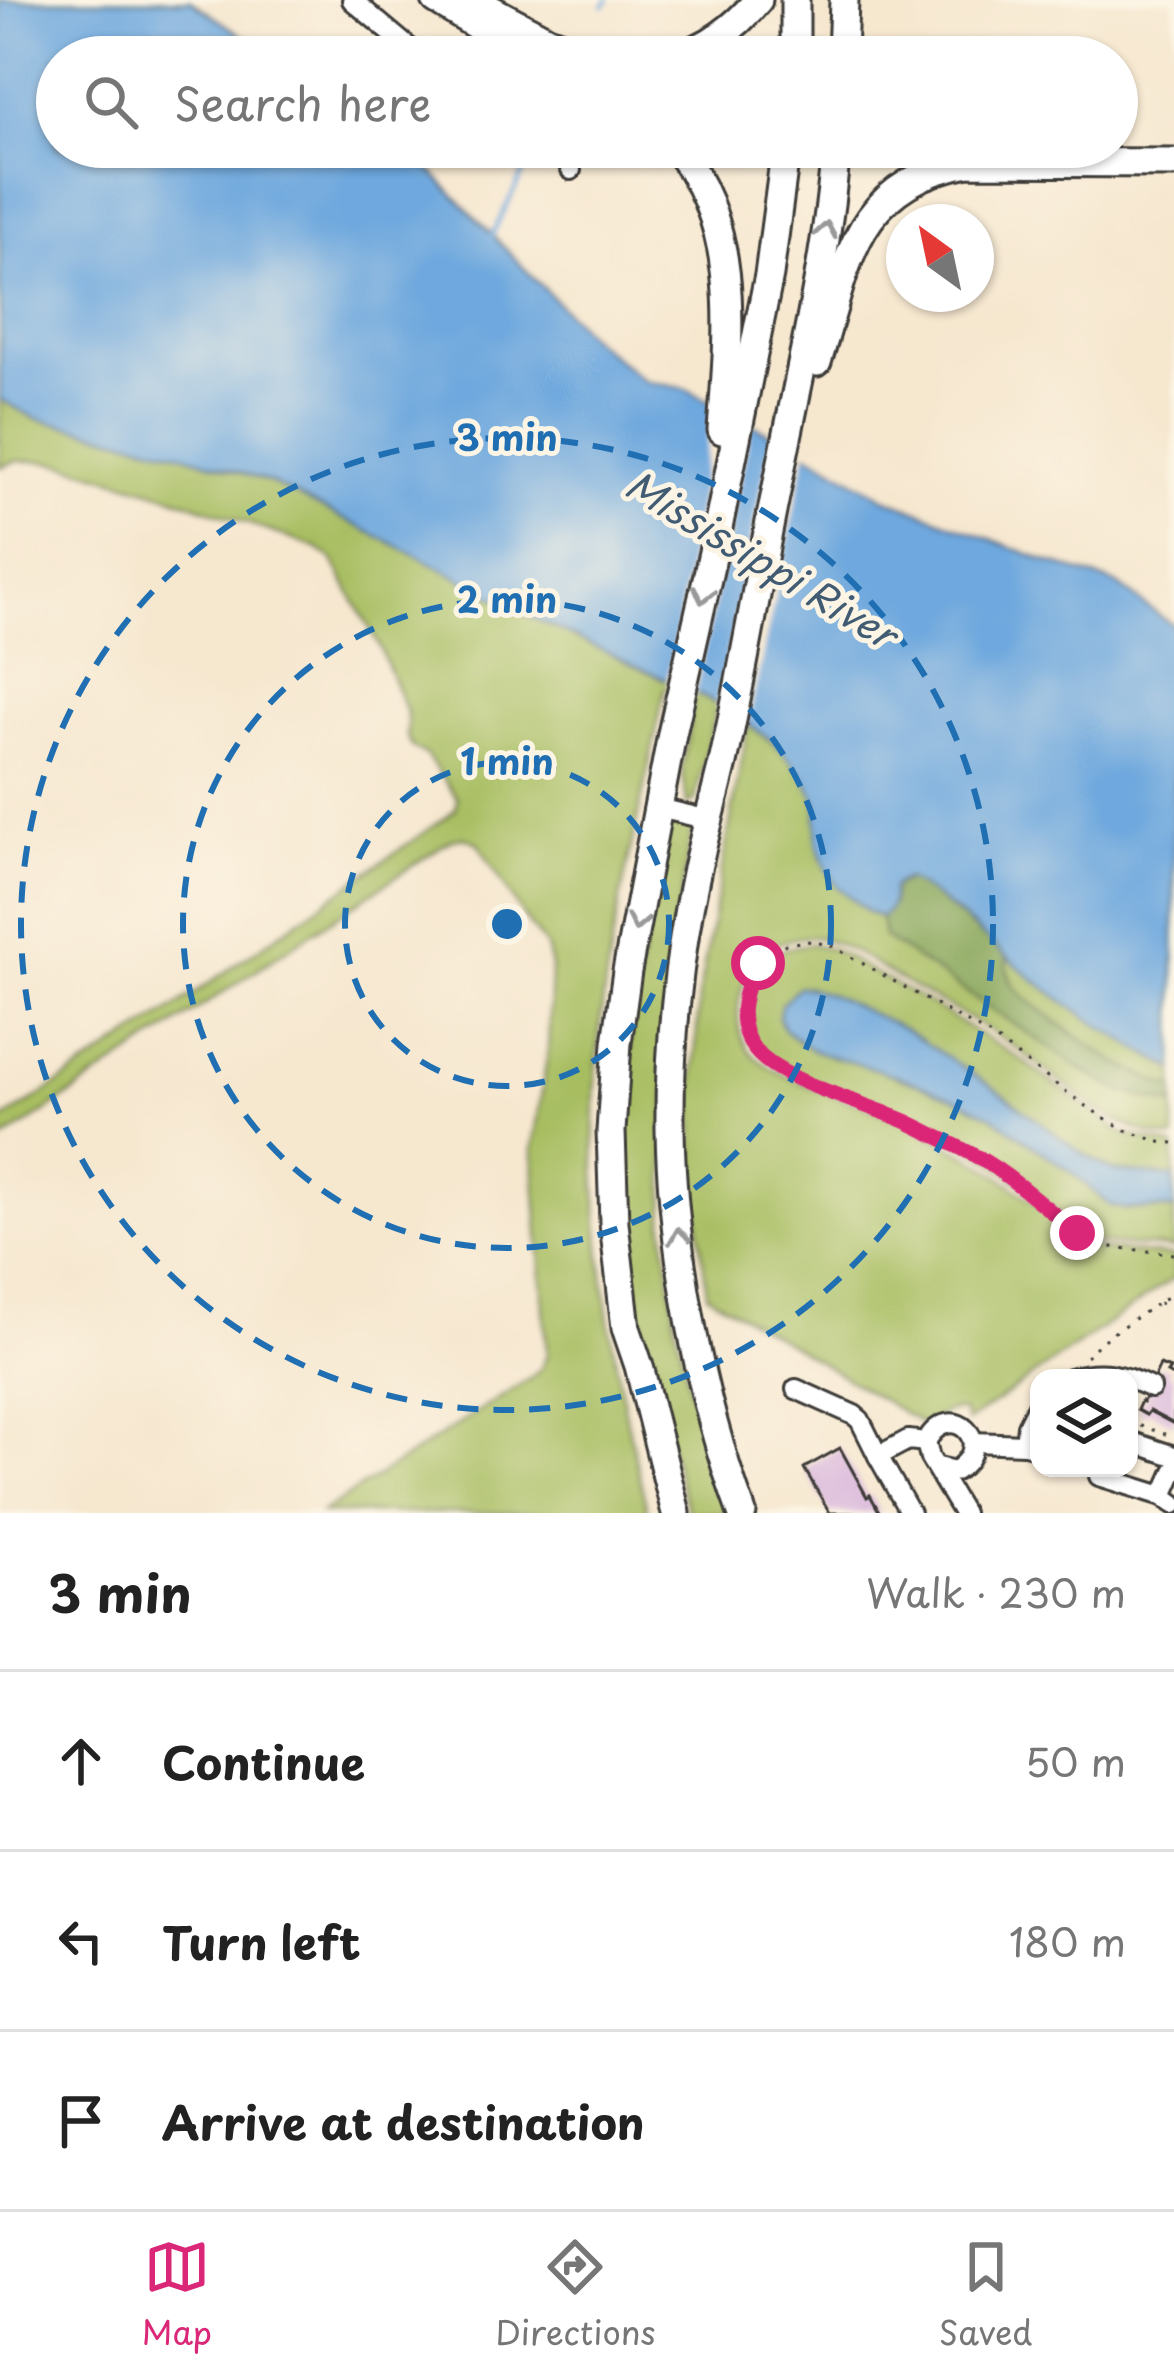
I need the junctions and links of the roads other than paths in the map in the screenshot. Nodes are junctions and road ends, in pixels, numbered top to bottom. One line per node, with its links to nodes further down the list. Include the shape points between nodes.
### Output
1 (352, 0): 7 (street)
2 (436, 0): 8 (highway)
3 (473, 0): 9 (highway)
4 (758, 0): 10 (highway)
5 (795, 0): 11 (highway)
6 (844, 0): 12 (highway)
7 (395, 36)
8 (497, 36)
9 (540, 36)
10 (721, 36)
11 (795, 36)
12 (843, 36)
13 (1138, 163): 14 (highway)
14 (1174, 163)
15 (688, 168): 20 (highway, via 708,200 726,268)
16 (783, 168): 20 (highway)
17 (834, 168): 19 (highway, one-way to 17)
18 (946, 168): 19 (highway, via 911,181 865,224)
19 (822, 316): 22 (highway, via 776,492)
20 (714, 548): 21 (highway, one-way to 21)
21 (659, 808): 22 (street); 24 (highway, one-way to 24, via 627,971 611,1131 626,1328)
22 (709, 820): 23 (highway, one-way to 22, via 671,1152 672,1067)
23 (690, 1313): 40 (highway); 41 (highway)
24 (639, 1366): 38 (highway, via 638,1414); 39 (highway)
25 (1138, 1383): 26 (street)
26 (1151, 1388)
27 (796, 1389): 32 (street, via 854,1415)
28 (926, 1442): 29 (street, via 950,1422); 32 (street, via 908,1439); 34 (street)
29 (973, 1442): 31 (street); 34 (street, via 966,1464)
30 (1138, 1444): 33 (street)
31 (1030, 1446)
32 (878, 1456): 42 (street)
33 (1174, 1456)
34 (938, 1467): 43 (street)
35 (1174, 1472): 37 (street)
36 (1102, 1477): 37 (street)
37 (1168, 1500)
38 (659, 1513)
39 (676, 1513)
40 (742, 1513)
41 (756, 1513)
42 (910, 1513)
43 (963, 1513)

